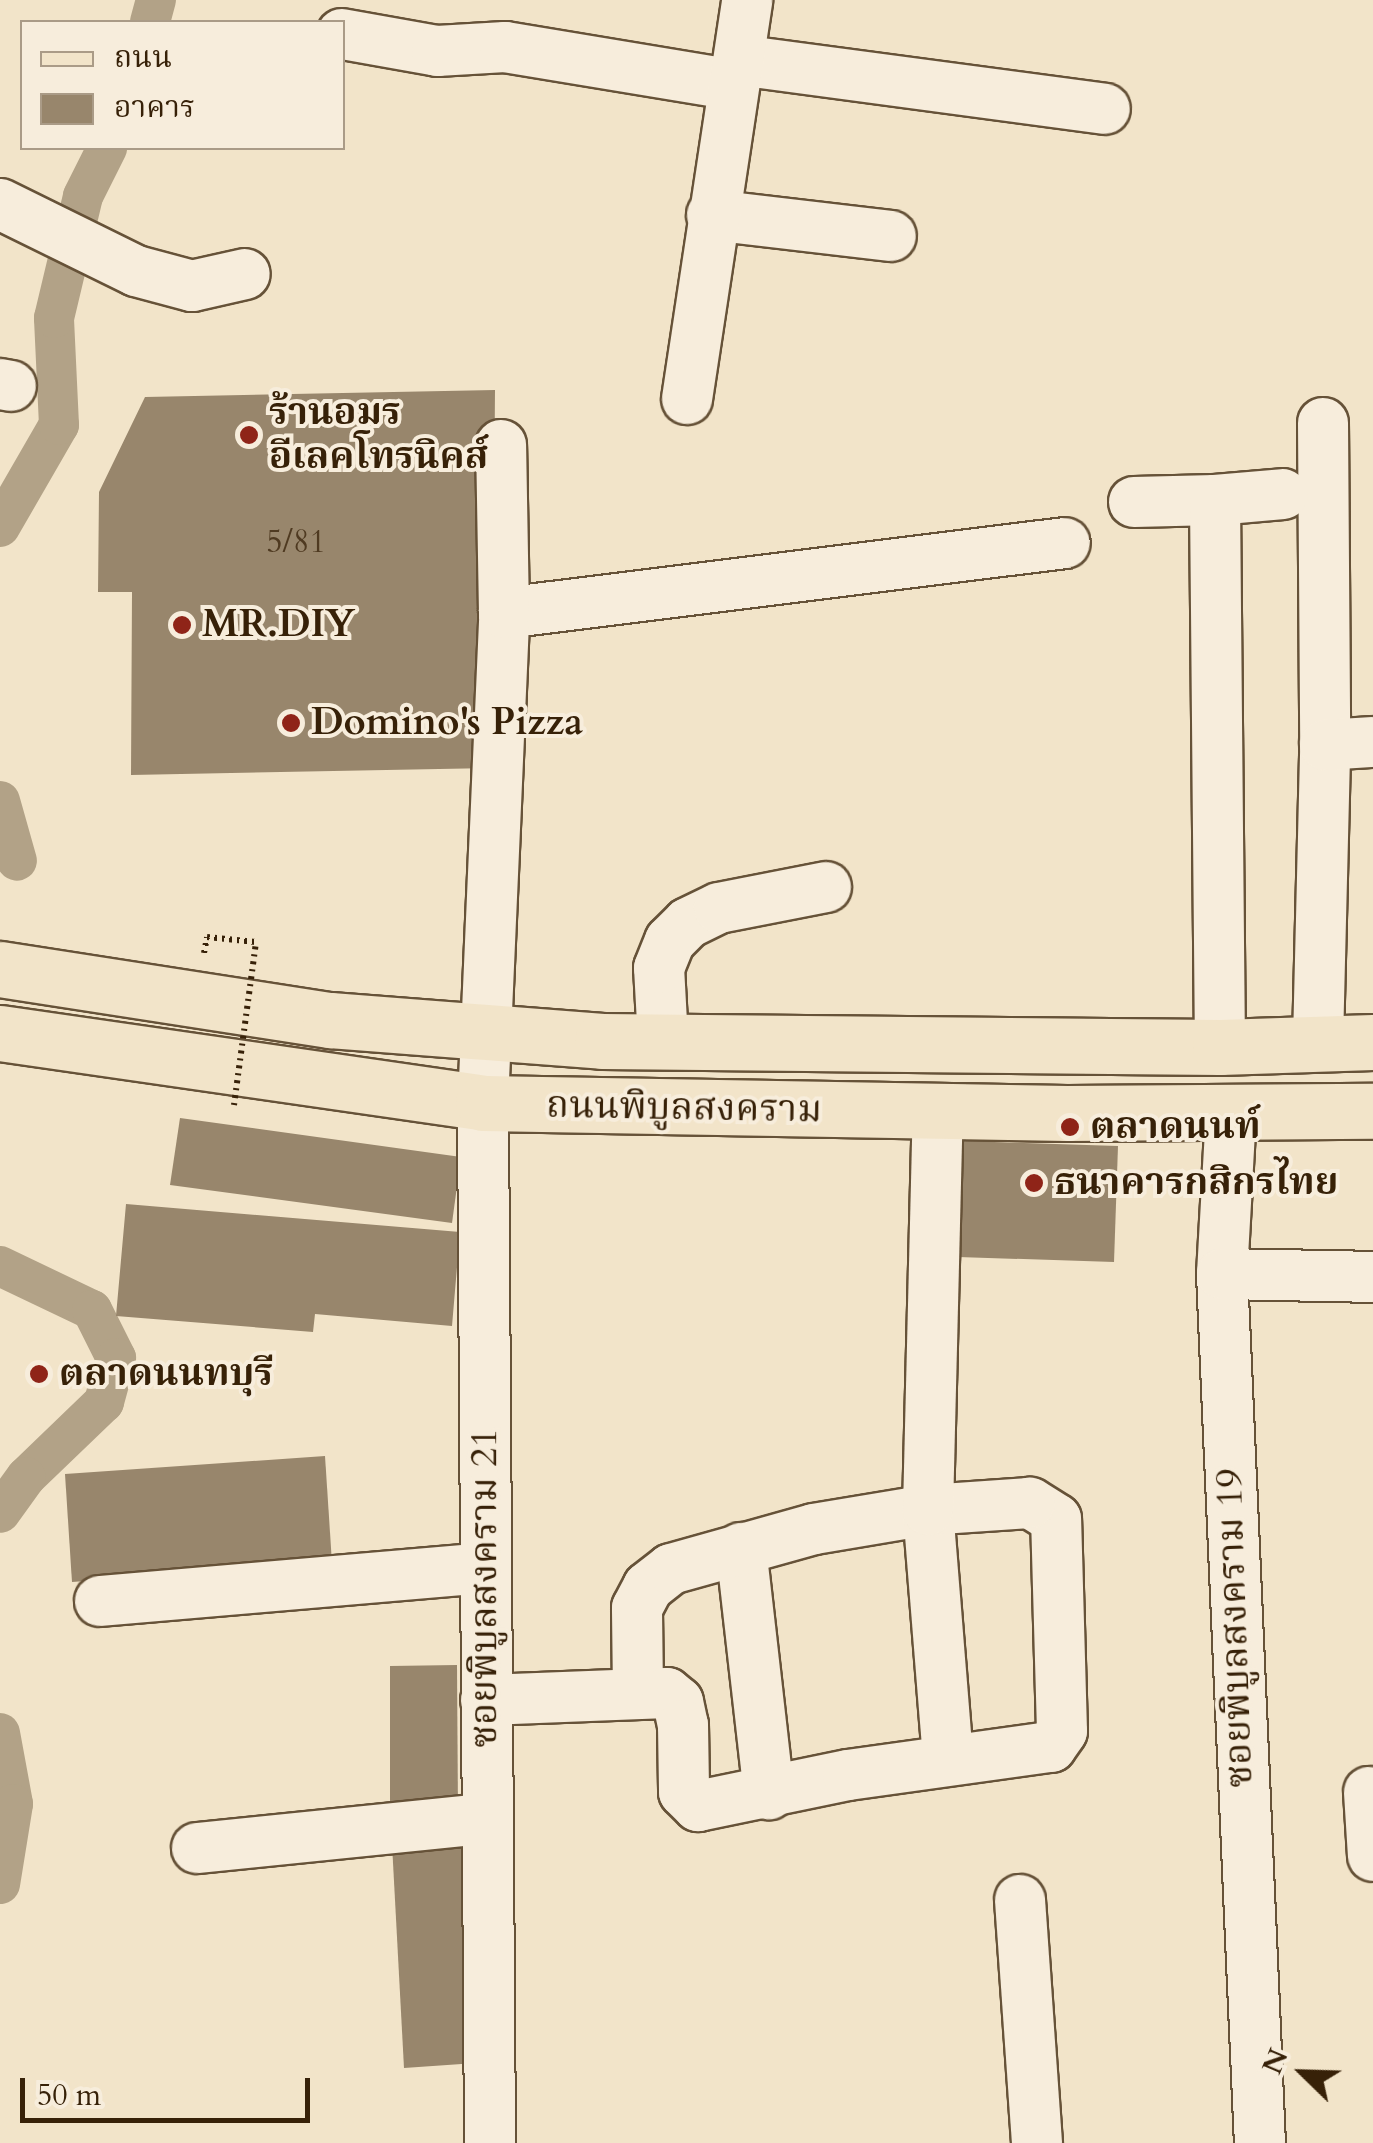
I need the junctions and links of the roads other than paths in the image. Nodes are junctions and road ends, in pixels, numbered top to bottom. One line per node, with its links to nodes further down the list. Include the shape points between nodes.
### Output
1 (747, 0): 3 (street)
2 (345, 35): 3 (street, via 436,51 504,47)
3 (737, 73): 4 (street); 6 (street)
4 (1105, 109)
5 (22, 212): 8 (street, via 136,271 192,286)
6 (712, 215): 7 (street); 9 (street)
7 (891, 236)
8 (245, 274)
9 (688, 398)
10 (1323, 423): 17 (street)
11 (501, 446): 16 (street, ซอยพิบูลสงคราม 21)
12 (1284, 494): 13 (street)
13 (1216, 500): 14 (street); 25 (street)
14 (1134, 502)
15 (1065, 542): 16 (street)
16 (504, 614): 20 (street, ซอยพิบูลสงคราม 21)
17 (1349, 744): 23 (street)
18 (826, 887): 22 (street, via 718,908 679,932 659,968)
19 (0, 969): 20 (main road, ถนนพิบูลสงคราม, via 192,1003)
20 (484, 1032): 22 (main road, ถนนพิบูลสงคราม); 26 (street, ซอยพิบูลสงคราม 21)
21 (0, 1033): 26 (main road, ถนนพิบูลสงคราม)
22 (662, 1042): 25 (main road, ถนนพิบูลสงคราม)
23 (1318, 1042): 24 (main road, ถนนพิบูลสงคราม); 25 (main road, ถนนพิบูลสงคราม)
24 (1373, 1042)
25 (1220, 1047)
26 (483, 1103): 28 (main road, ถนนพิบูลสงคราม); 34 (street, ซอยพิบูลสงคราม 21)
27 (1373, 1110): 29 (main road, ถนนพิบูลสงคราม)
28 (938, 1112): 29 (main road, ถนนพิบูลสงคราม); 32 (street)
29 (1231, 1113): 30 (street, ซอยพิบูลสงคราม 19)
30 (1222, 1274): 31 (street); 47 (street, ซอยพิบูลสงคราม 19)
31 (1373, 1276)
32 (928, 1510): 33 (street); 38 (street); 38 (street, via 1030,1503 1056,1518 1062,1731 1051,1747)
33 (741, 1548): 36 (street, via 671,1569 648,1587 637,1608); 40 (street)
34 (483, 1568): 35 (street); 37 (street, ซอยพิบูลสงคราม 21)
35 (100, 1601)
36 (638, 1692): 37 (street); 40 (street, via 667,1694 678,1702 684,1792 698,1806)
37 (486, 1700): 41 (street, ซอยพิบูลสงคราม 21)
38 (948, 1760): 40 (street)
39 (1369, 1792): 43 (street)
40 (768, 1794)
41 (484, 1819): 42 (street); 45 (street, ซอยพิบูลสงคราม 21)
42 (197, 1848)
43 (1373, 1856)
44 (1020, 1900): 46 (street)
45 (490, 2143)
46 (1037, 2143)
47 (1260, 2143)

